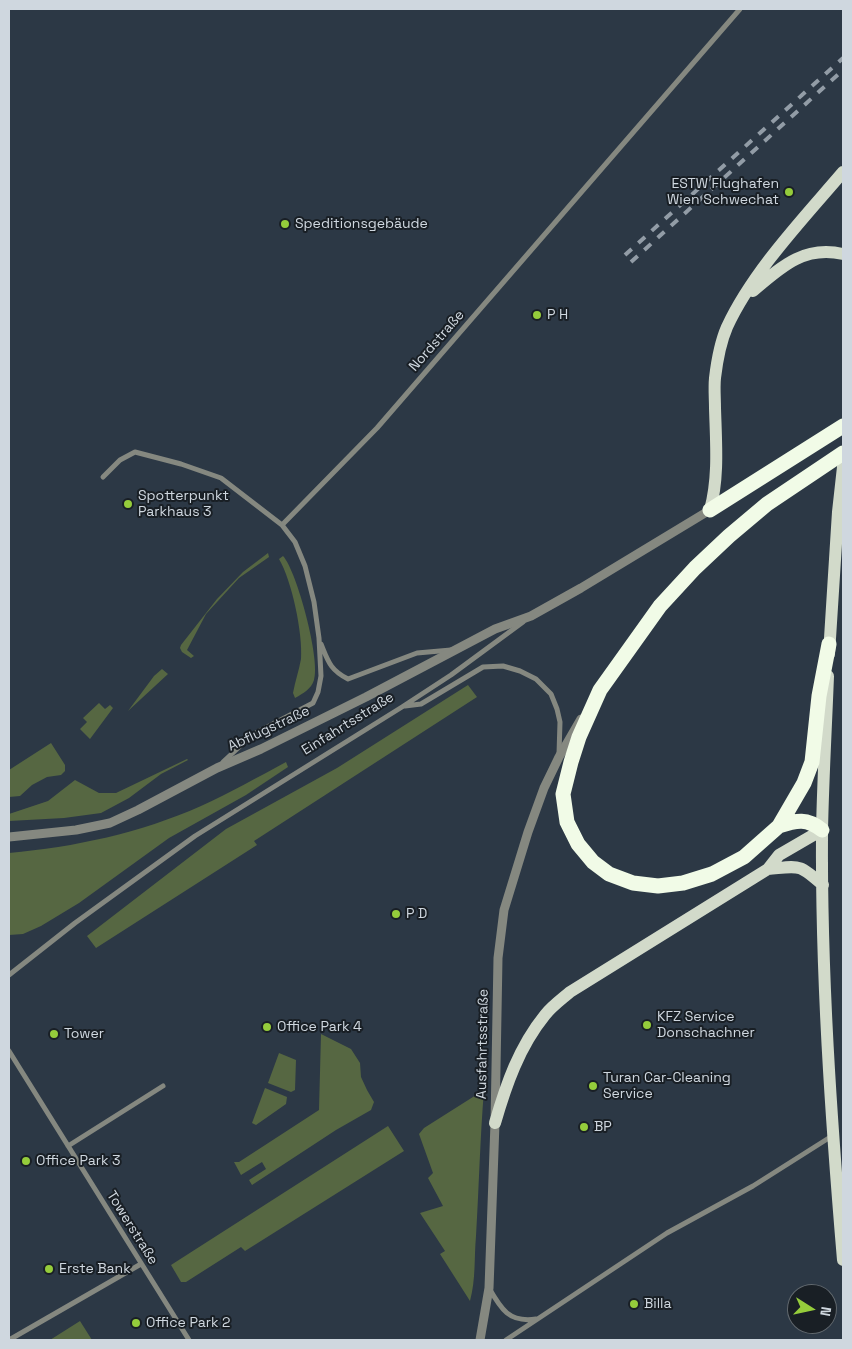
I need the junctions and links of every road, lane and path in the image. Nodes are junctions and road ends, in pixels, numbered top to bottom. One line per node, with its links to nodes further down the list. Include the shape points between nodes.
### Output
1 (740, 9): 10 (street, Nordstraße, via 377,428)
2 (843, 172): 4 (main road, via 790,234)
3 (843, 254): 4 (main road, via 822,251 801,256 780,267)
4 (741, 302): 9 (main road, via 727,327 714,380 716,472)
5 (843, 426): 9 (highway)
6 (843, 453): 15 (highway, via 767,504 695,568 660,606)
7 (843, 467): 13 (main road)
8 (103, 477): 10 (street, via 120,460 134,452 181,464 221,478)
9 (710, 510): 11 (street, Einfahrtsstraße)
10 (282, 525): 12 (street, via 295,542 305,566)
11 (531, 616): 14 (street, Abflugstraße, via 495,629); 16 (street, Einfahrtsstraße)
12 (319, 638): 14 (street, via 329,664 348,679 417,653); 18 (street, via 321,676 313,703 252,735)
13 (829, 644): 19 (highway, via 812,762 804,783); 20 (main road)
14 (456, 649): 18 (street, Abflugstraße, via 366,697)
15 (600, 690): 17 (street, Ausfahrtsstraße); 19 (highway, via 579,737 563,794 567,822 578,844 593,862 609,874 633,883 658,886 683,883 712,874 744,857)
16 (402, 707): 17 (street, via 421,704 483,668 503,666 520,671 536,679 551,694 560,722); 24 (street, Einfahrtsstraße, via 195,836)
17 (558, 757): 27 (street, Ausfahrtsstraße, via 528,832 504,910 498,958)
18 (217, 768): 21 (street, Abflugstraße, via 110,822 76,830)
19 (779, 826): 20 (highway, via 796,821 813,823)
20 (822, 830): 22 (main road, via 779,855); 23 (main road)
21 (9, 837)
22 (768, 869): 23 (main road, via 791,866 804,869); 27 (main road, via 570,992 546,1013 524,1044)
23 (823, 885): 28 (main road)
24 (9, 974)
25 (9, 1051): 29 (street, Towerstraße)
26 (163, 1086): 29 (street)
27 (495, 1123): 32 (street, Ausfahrtsstraße)
28 (832, 1136): 30 (main road); 33 (street, via 753,1186 667,1233)
29 (68, 1146): 31 (street, Towerstraße)
30 (843, 1260)
31 (141, 1264): 34 (street); 35 (street, Towerstraße)
32 (489, 1288): 33 (street, via 510,1316 526,1320); 36 (street, Ausfahrtsstraße)
33 (539, 1318): 37 (street)
34 (9, 1340)
35 (189, 1340)
36 (480, 1340)
37 (506, 1340)

